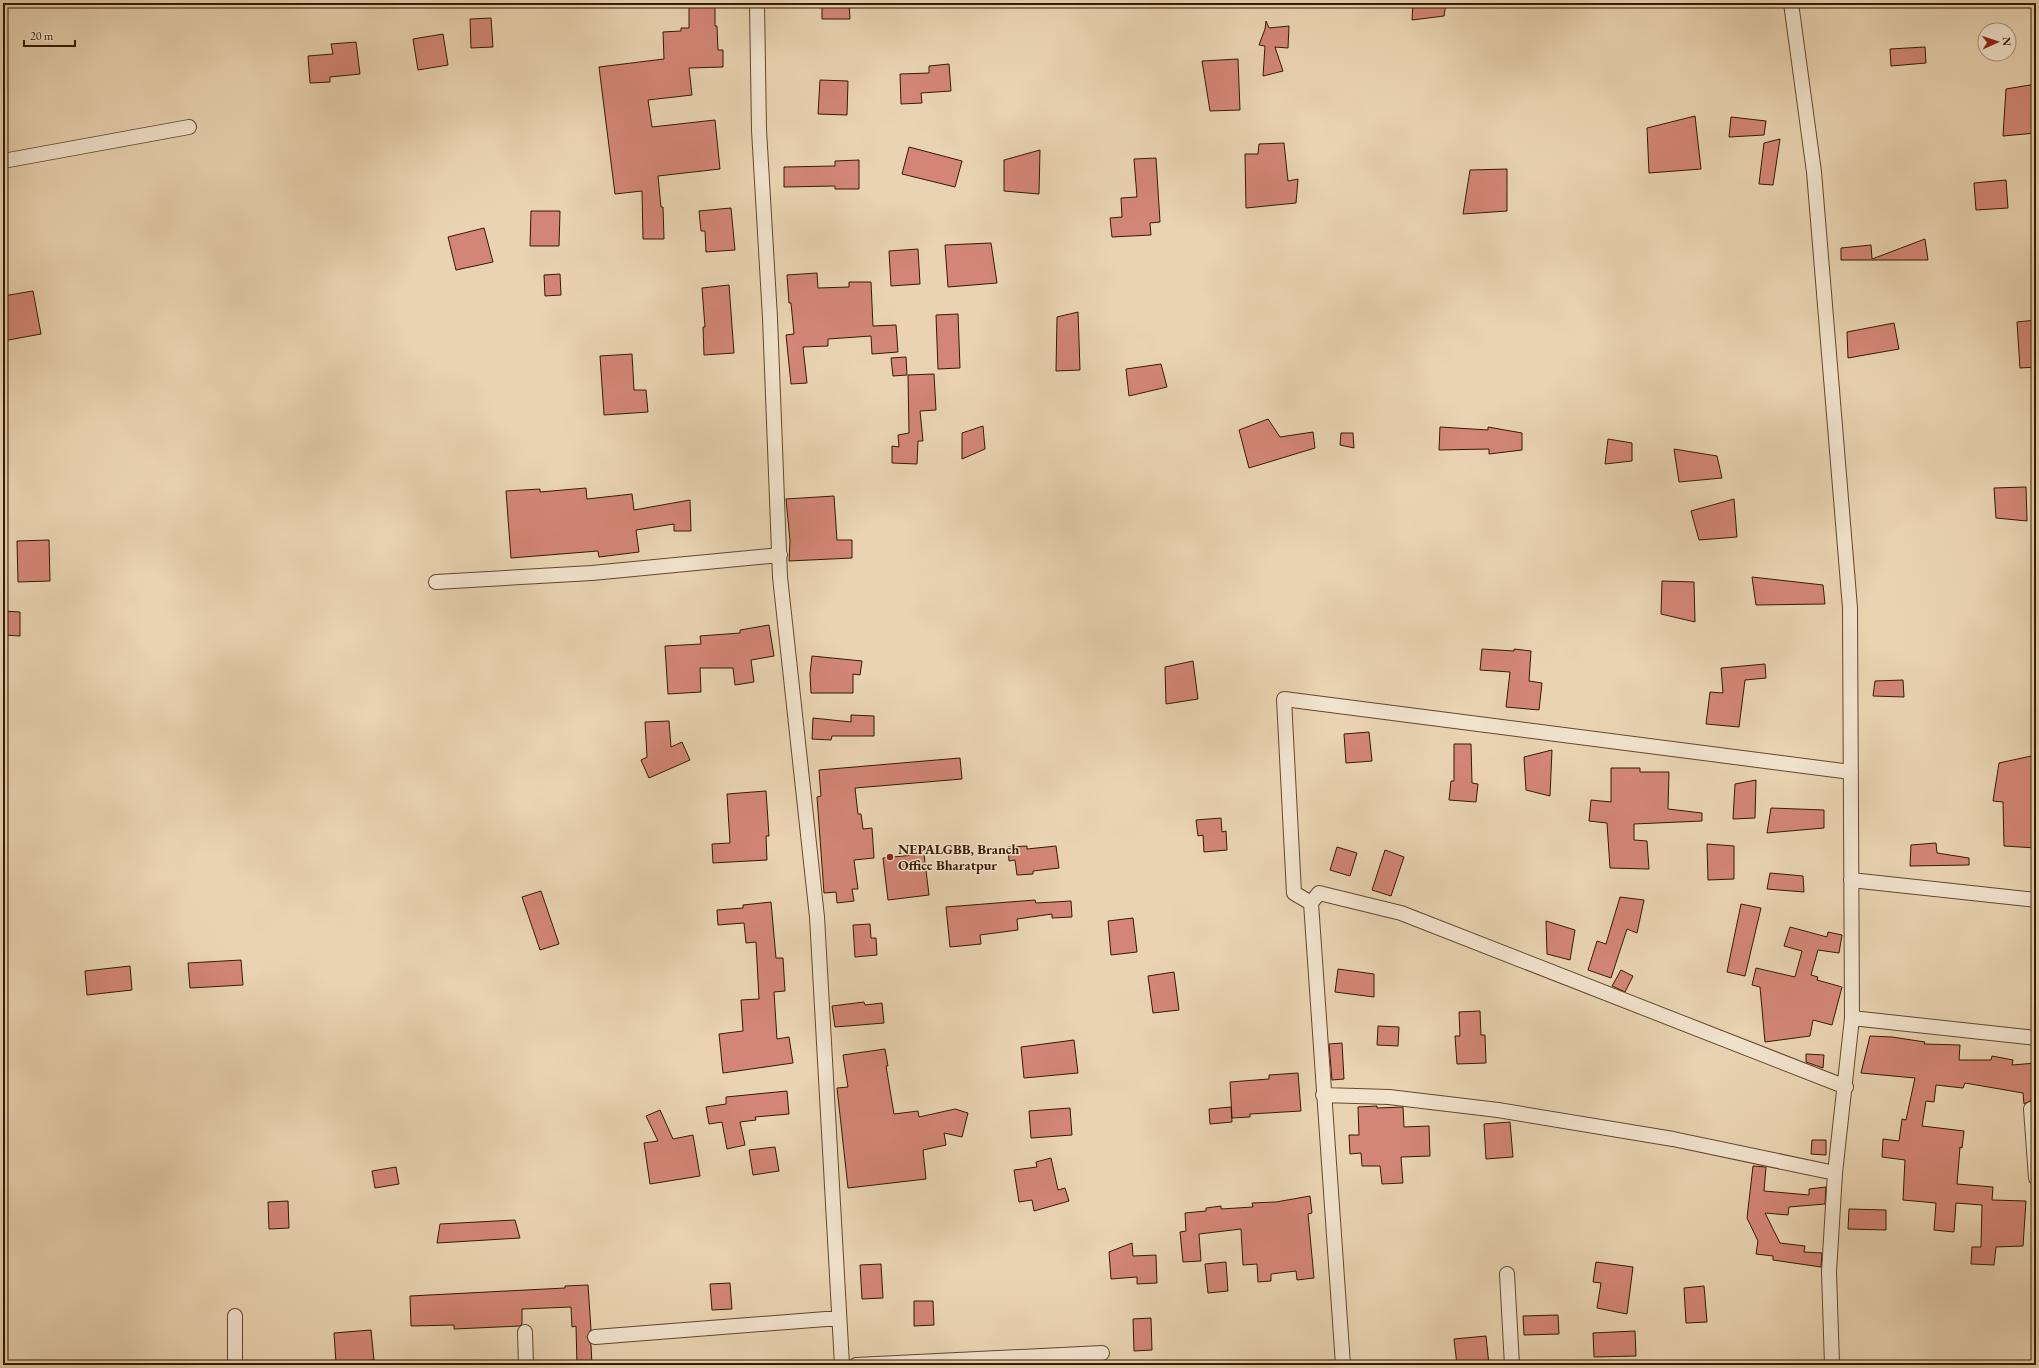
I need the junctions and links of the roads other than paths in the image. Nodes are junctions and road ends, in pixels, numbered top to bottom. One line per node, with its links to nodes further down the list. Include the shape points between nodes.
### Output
1 (757, 3): 5 (street, via 759,130)
2 (1791, 3): 7 (street, via 1814,172 1850,608)
3 (189, 127): 4 (street)
4 (3, 161)
5 (780, 555): 6 (street, via 592,573); 20 (street, via 817,917)
6 (436, 582)
7 (1851, 772): 8 (street); 10 (street, via 1284,699 1294,893)
8 (1851, 880): 9 (street); 11 (street)
9 (2036, 900)
10 (1311, 903): 13 (street, via 1319,893 1401,914); 14 (street)
11 (1852, 1018): 12 (street); 13 (street)
12 (2036, 1038)
13 (1846, 1087): 16 (street)
14 (1323, 1096): 16 (street, via 1389,1097 1498,1110 1672,1139); 28 (street)
15 (2031, 1109): 17 (street)
16 (1835, 1173): 30 (street, via 1829,1272)
17 (2036, 1178)
18 (1507, 1274): 29 (street)
19 (234, 1316): 24 (street)
20 (839, 1318): 22 (street); 26 (street)
21 (525, 1332): 25 (street)
22 (595, 1337)
23 (1102, 1353): 27 (street)
24 (235, 1365)
25 (526, 1365)
26 (842, 1365)
27 (856, 1365)
28 (1343, 1365)
29 (1512, 1365)
30 (1832, 1365)

